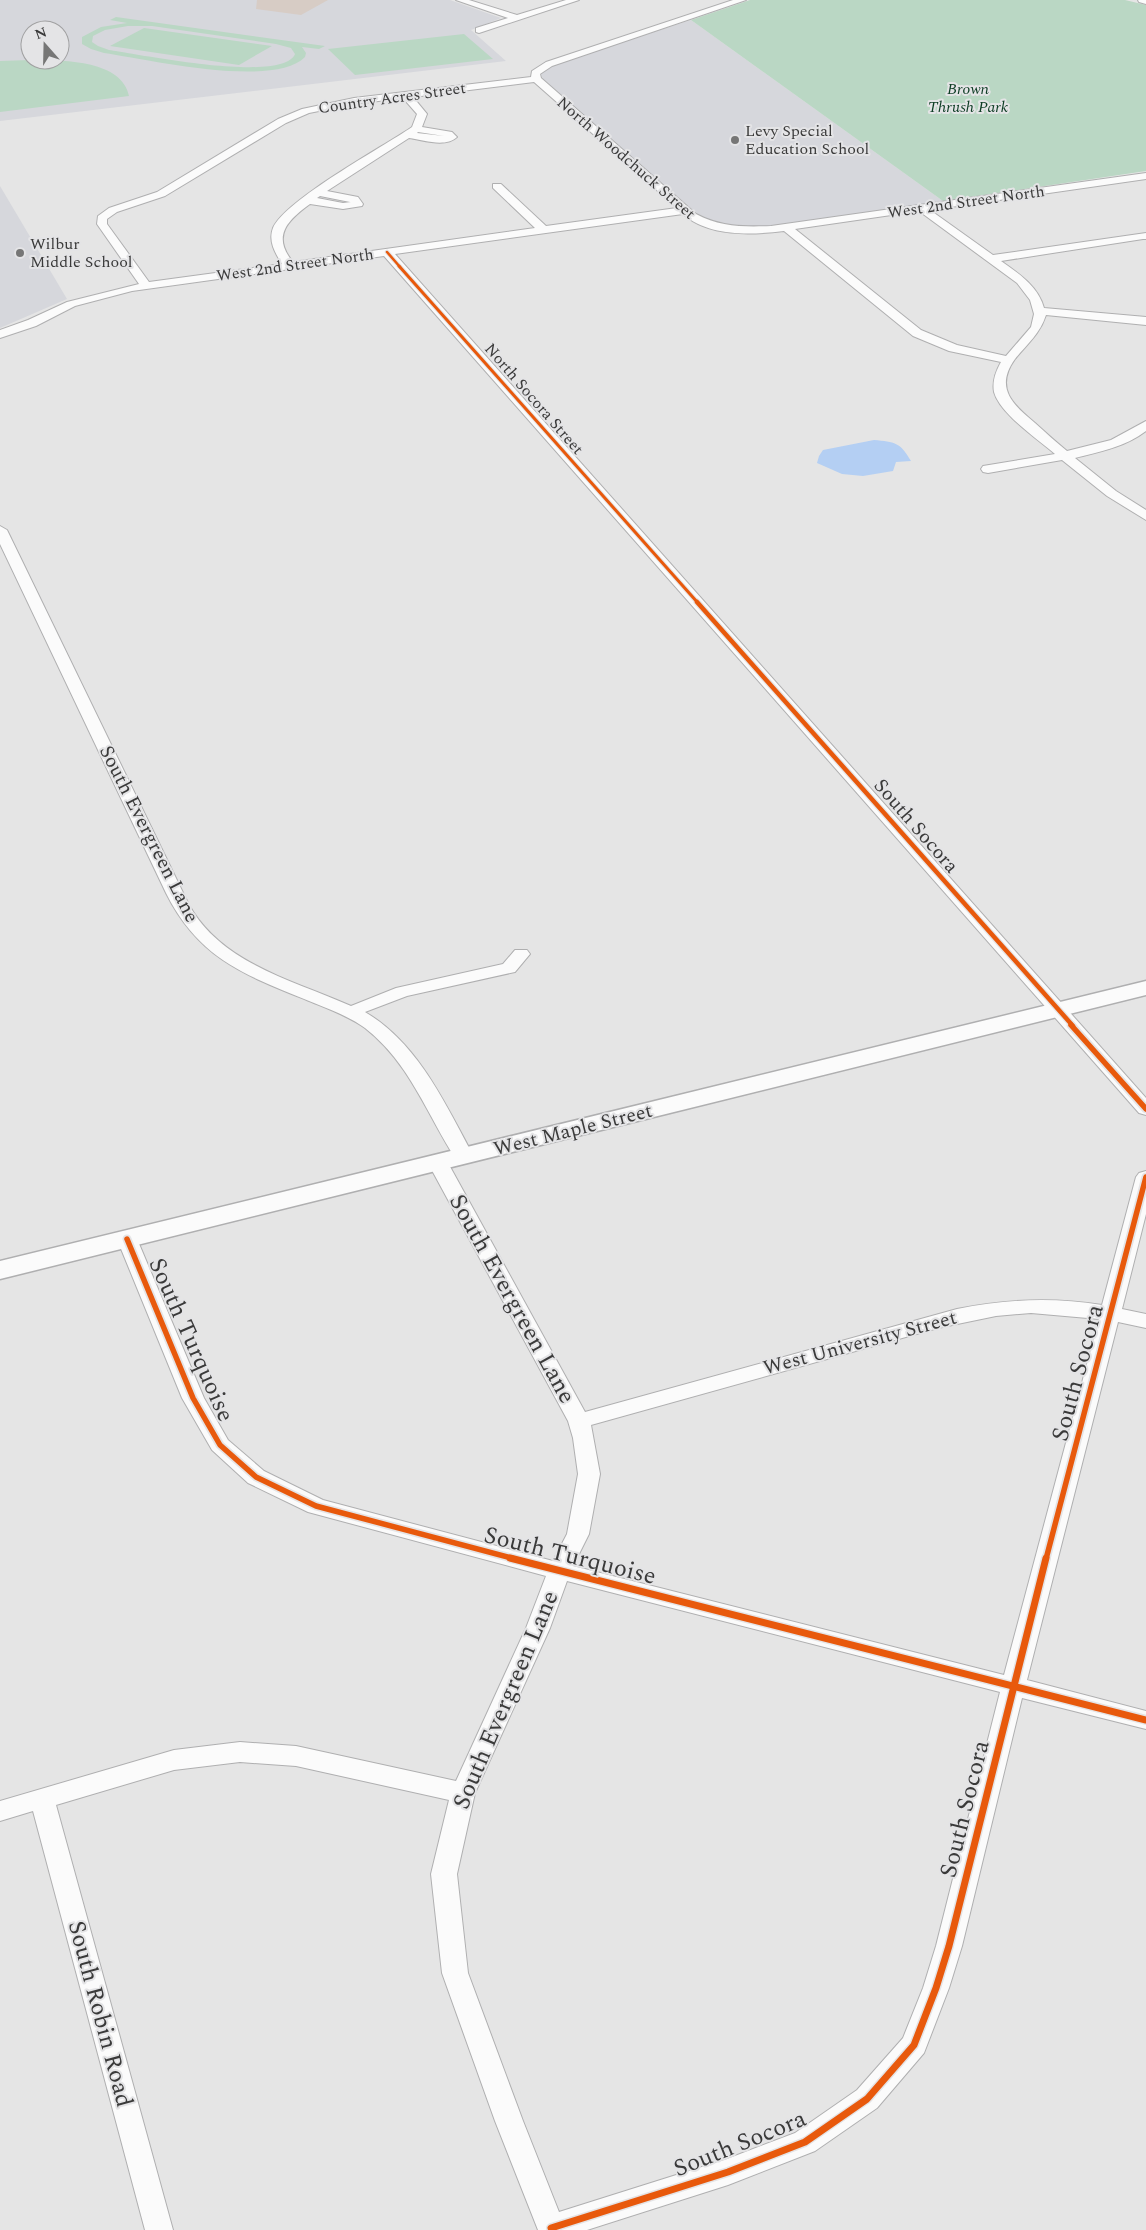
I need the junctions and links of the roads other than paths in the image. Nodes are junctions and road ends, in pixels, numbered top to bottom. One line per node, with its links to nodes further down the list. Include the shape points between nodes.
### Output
1 (460, 0): 6 (street)
2 (575, 0): 6 (street)
3 (742, 0): 8 (street, via 549,64 537,70)
4 (1142, 0): 5 (street)
5 (1146, 1)
6 (516, 18): 7 (street)
7 (479, 30)
8 (536, 79): 9 (street, Country Acres Street); 15 (street, North Woodchuck Street)
9 (406, 95): 12 (street, via 422,114 412,132); 22 (street, Country Acres Street, via 328,105 296,114 161,194 108,212 102,218 102,224)
10 (1146, 176): 14 (street, West 2nd Street North)
11 (497, 186): 17 (street)
12 (319, 194): 13 (street); 13 (street, via 354,199 358,204 343,206)
13 (308, 200): 21 (street, via 279,226 280,253)
14 (921, 208): 16 (street, West 2nd Street North); 20 (street)
15 (686, 210): 16 (street, North Woodchuck Street, via 702,222 722,228); 17 (street, West 2nd Street North)
16 (786, 227): 26 (street, via 916,333 953,348)
17 (543, 230): 19 (street, West 2nd Street North)
18 (1143, 236): 20 (street)
19 (387, 252): 21 (street, West 2nd Street North); 32 (street, North Socora Street)
20 (990, 259): 23 (street, via 1032,292)
21 (289, 266): 22 (street, West 2nd Street North)
22 (146, 286): 25 (street, West 2nd Street North, via 90,298)
23 (1040, 312): 24 (street); 26 (street, via 1038,325)
24 (1146, 321)
25 (0, 334)
26 (1009, 360): 28 (street, via 1000,378 1004,401)
27 (1146, 425): 28 (street, via 1111,445)
28 (1065, 455): 29 (street); 30 (street)
29 (988, 469)
30 (1146, 516)
31 (0, 530): 36 (street, South Evergreen Lane, via 192,923 213,944 260,975)
32 (663, 564): 35 (street, South Socora)
33 (521, 954): 36 (street, via 509,968 402,992)
34 (1146, 988): 35 (main road, West Maple Street)
35 (1058, 1010): 37 (street, South Socora); 38 (main road, West Maple Street)
36 (350, 1012): 38 (street, South Evergreen Lane, via 370,1023 404,1055 419,1075)
37 (1146, 1109)
38 (464, 1157): 39 (main road, West Maple Street)
39 (438, 1164): 41 (main road, West Maple Street); 45 (street, South Evergreen Lane)
40 (1146, 1177): 43 (street, South Socora)
41 (127, 1239): 42 (main road, West Maple Street); 46 (street, South Turquoise, via 193,1398 220,1445 256,1477 316,1506)
42 (0, 1270)
43 (1112, 1313): 44 (street, West University Street); 45 (street, West University Street, via 1055,1306 1014,1307 968,1314); 47 (street, South Socora)
44 (1146, 1320)
45 (578, 1421): 46 (street, South Evergreen Lane, via 589,1474 578,1534)
46 (559, 1571): 47 (street, South Turquoise); 49 (street, South Evergreen Lane, via 538,1628)
47 (1014, 1688): 48 (street, South Turquoise); 52 (street, South Socora, via 949,1946 914,2045 867,2099 805,2142 728,2172)
48 (1146, 1720)
49 (462, 1793): 50 (street, via 296,1756 240,1752 174,1760); 52 (street, South Evergreen Lane, via 444,1874 456,1973)
50 (42, 1798): 51 (street); 53 (street, South Robin Road)
51 (0, 1811)
52 (552, 2229)
53 (159, 2230)

